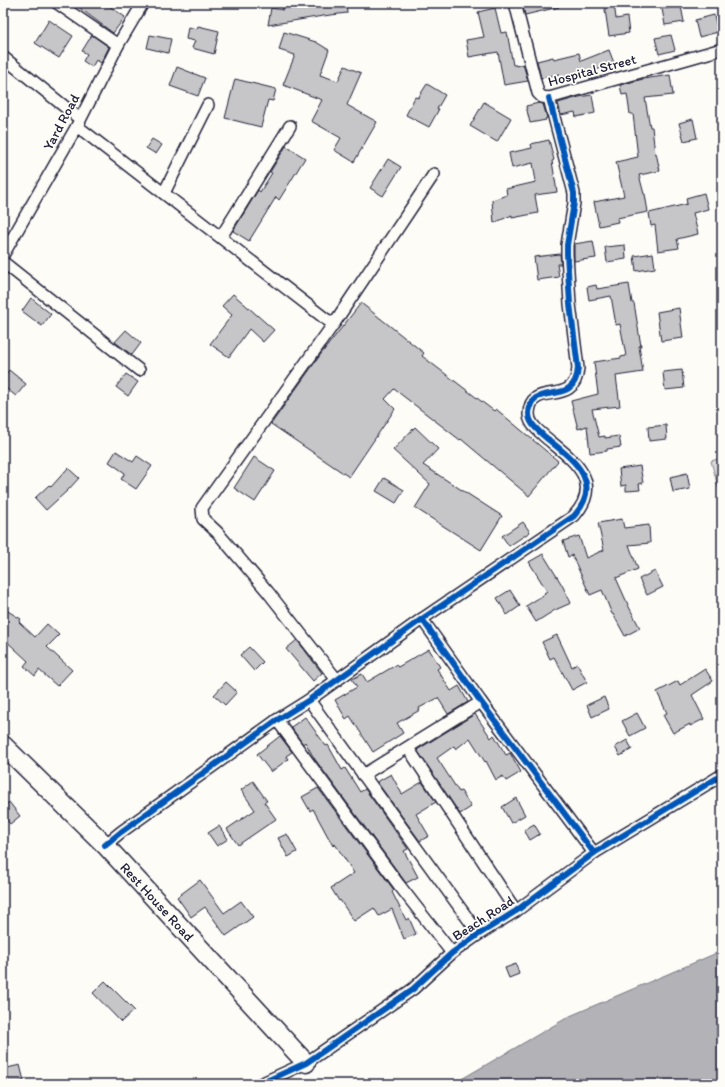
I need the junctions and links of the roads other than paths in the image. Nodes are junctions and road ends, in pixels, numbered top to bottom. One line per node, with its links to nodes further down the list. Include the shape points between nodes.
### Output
1 (56, 3): 4 (street)
2 (143, 3): 4 (street, Yard Road)
3 (516, 3): 7 (street, Hospital Street, via 538,93)
4 (118, 45): 9 (street, Yard Road)
5 (722, 49): 7 (street, Hospital Street)
6 (3, 56): 9 (street)
7 (549, 98): 18 (street, via 574,193 567,254 578,376 569,389 536,398 530,406 529,416 537,430 571,458 581,470 586,482 586,495 582,508 574,516)
8 (208, 105): 12 (street)
9 (79, 122): 12 (street); 14 (street, Yard Road)
10 (290, 126): 13 (street)
11 (434, 174): 16 (street)
12 (164, 193): 13 (street)
13 (221, 237): 16 (street, via 327,320)
14 (3, 255)
15 (3, 262): 17 (street)
16 (335, 322): 19 (street, via 202,508 203,519 268,592)
17 (139, 370)
18 (422, 619): 19 (street); 21 (street)
19 (337, 680): 20 (street)
20 (309, 700): 22 (street); 25 (street)
21 (481, 702): 24 (street); 28 (street)
22 (277, 720): 27 (street); 31 (street)
23 (3, 745): 27 (main road, Rest House Road)
24 (408, 748): 25 (street); 29 (street)
25 (363, 775): 30 (street)
26 (722, 775): 28 (street, Beach Road)
27 (105, 846): 32 (main road, Rest House Road)
28 (594, 854): 29 (street, Beach Road)
29 (516, 911): 30 (street, Beach Road)
30 (479, 934): 31 (street, Beach Road)
31 (452, 953): 32 (street, Beach Road, via 413,989)
32 (306, 1063): 33 (street, Beach Road)
33 (260, 1084)

